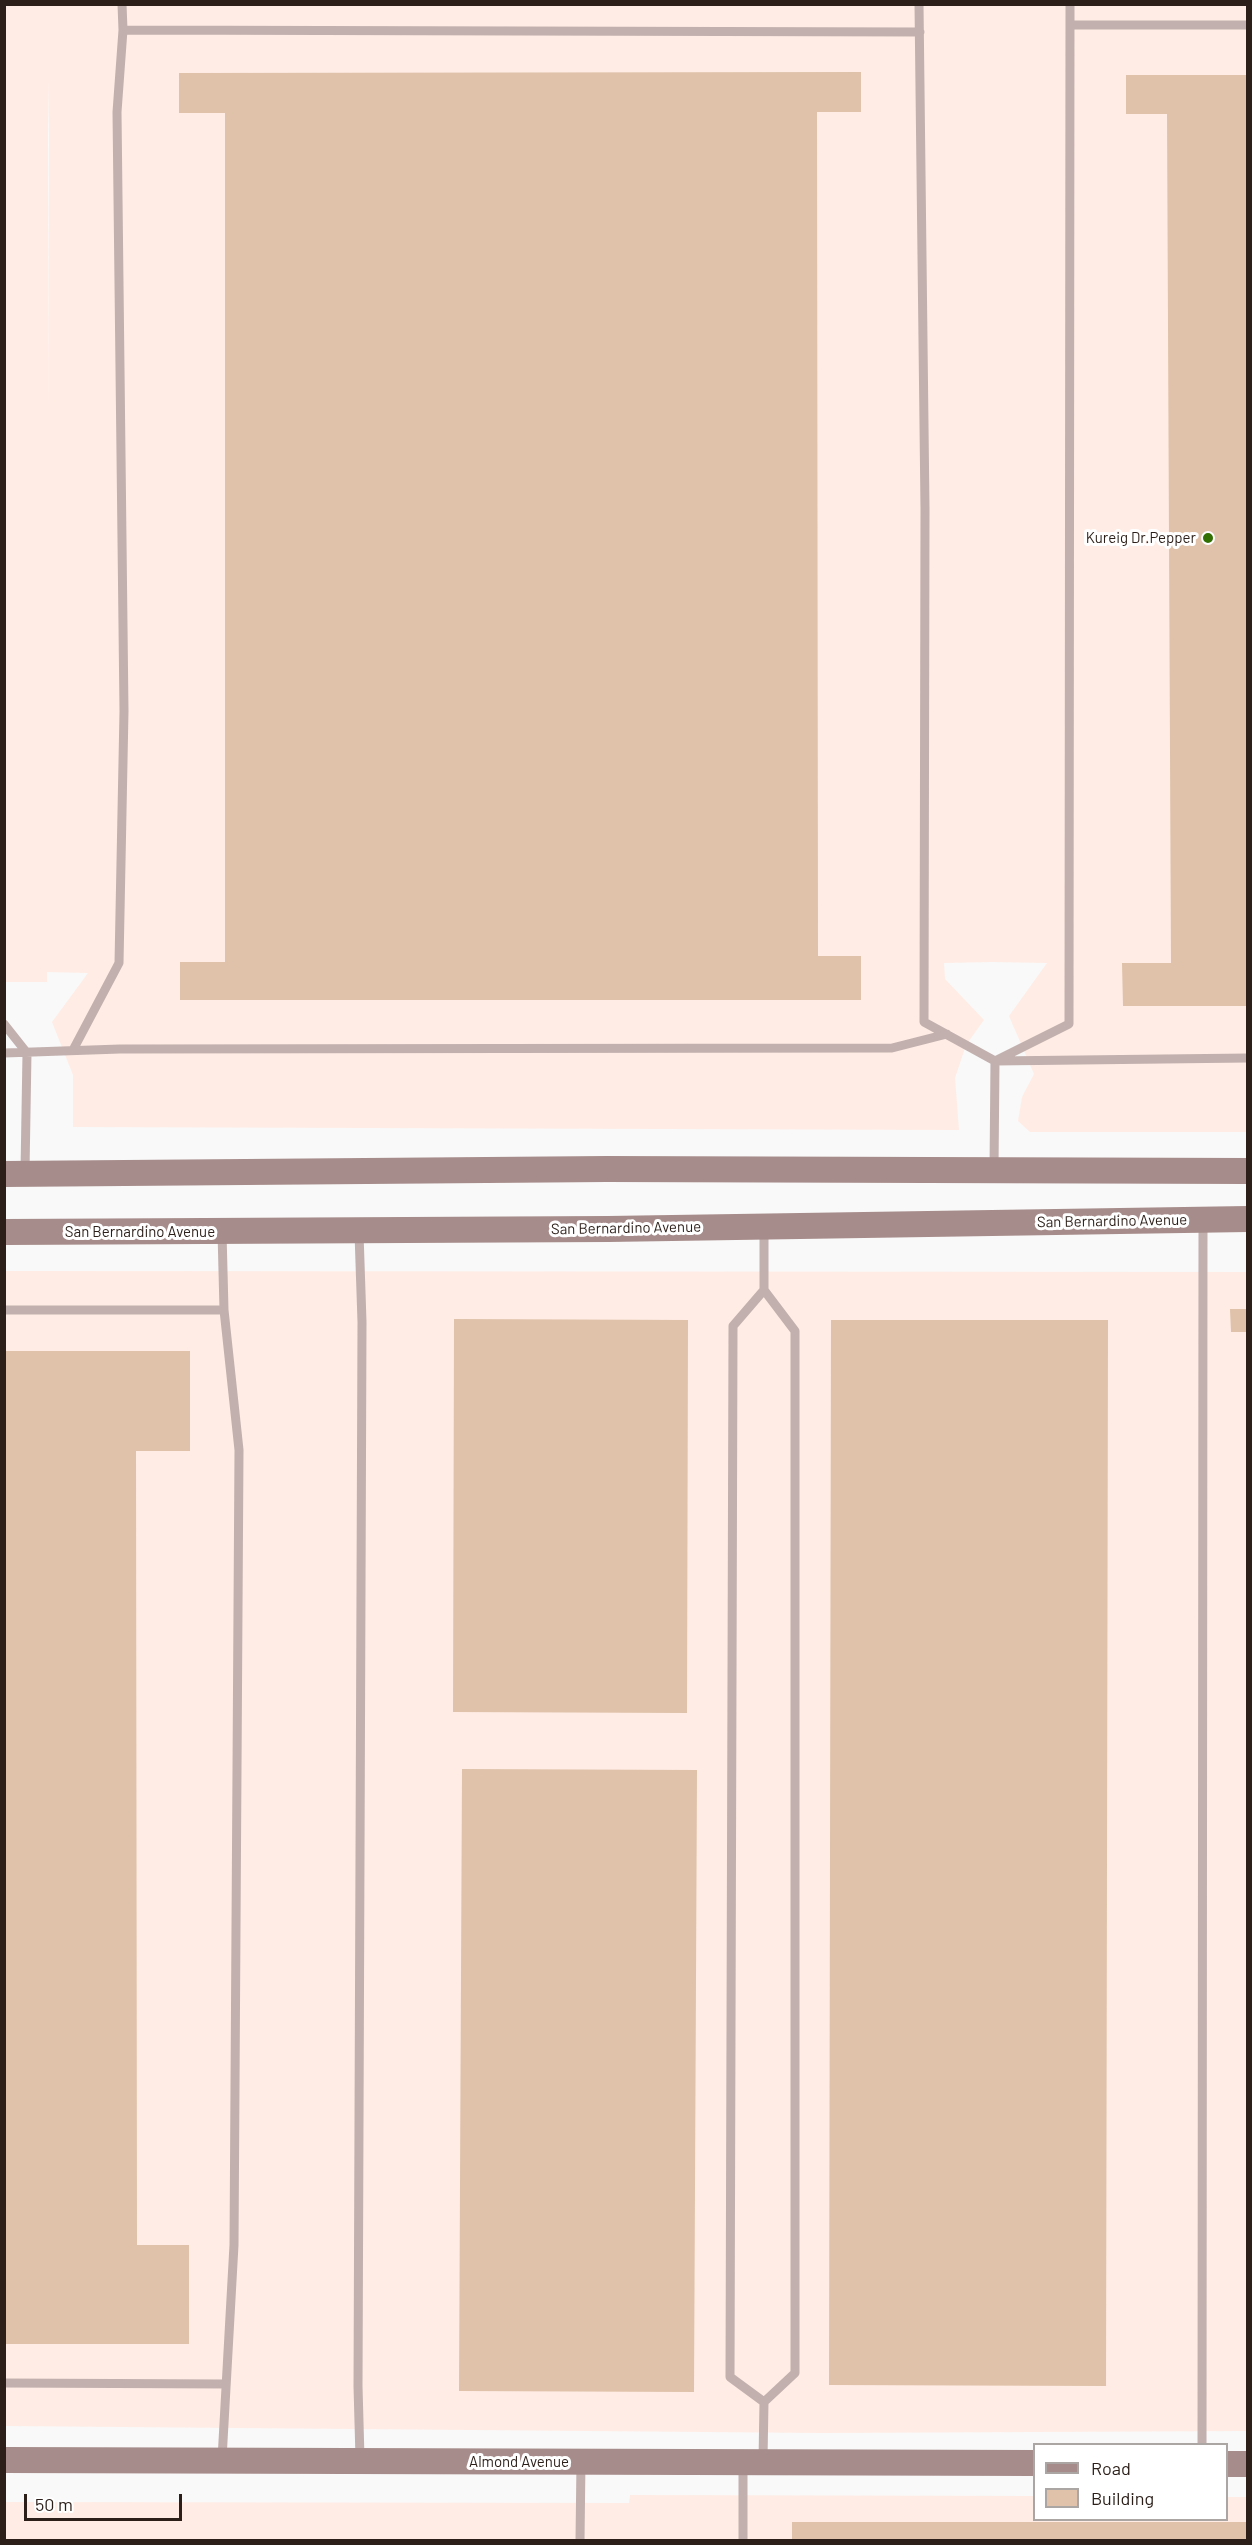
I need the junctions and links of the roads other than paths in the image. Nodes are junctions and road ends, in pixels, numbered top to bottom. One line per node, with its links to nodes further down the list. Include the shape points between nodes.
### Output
1 (122, 4): 6 (lane)
2 (920, 4): 7 (lane)
3 (1070, 4): 4 (lane)
4 (1070, 25): 5 (lane); 14 (lane, via 1069,1024)
5 (1248, 25)
6 (123, 30): 7 (lane); 10 (lane, via 117,112 124,711 119,963)
7 (920, 32): 9 (lane, via 925,509 924,1022)
8 (4, 1024): 12 (lane)
9 (947, 1034): 10 (lane, via 892,1048); 14 (lane)
10 (73, 1050): 12 (lane)
11 (4, 1053): 12 (lane)
12 (27, 1053): 17 (lane)
13 (1248, 1058): 14 (lane)
14 (995, 1061): 15 (lane)
15 (994, 1170): 16 (main road); 17 (main road)
16 (1248, 1171)
17 (15, 1174)
18 (1248, 1219): 19 (main road, San Bernardino Avenue)
19 (1203, 1220): 20 (main road, San Bernardino Avenue); 30 (lane)
20 (764, 1226): 21 (main road, San Bernardino Avenue); 24 (lane)
21 (359, 1230): 23 (main road, San Bernardino Avenue); 33 (lane)
22 (4, 1232): 23 (main road, San Bernardino Avenue)
23 (222, 1232): 26 (lane)
24 (764, 1290): 29 (lane, via 795,1331 795,2373); 29 (lane, via 733,1326 730,2377)
25 (4, 1310): 26 (lane)
26 (224, 1310): 28 (lane, via 239,1450 234,2246)
27 (4, 2383): 28 (lane)
28 (226, 2384): 32 (lane)
29 (764, 2402): 35 (lane)
30 (1202, 2443)
31 (4, 2460): 32 (main road, Almond Avenue)
32 (222, 2461): 33 (main road, Almond Avenue)
33 (360, 2462): 34 (main road, Almond Avenue)
34 (581, 2462): 35 (main road, Almond Avenue); 39 (lane)
35 (753, 2463): 36 (main road, Almond Avenue); 40 (lane)
36 (1033, 2463)
37 (1228, 2464): 38 (main road)
38 (1248, 2464)
39 (580, 2541)
40 (743, 2541)

